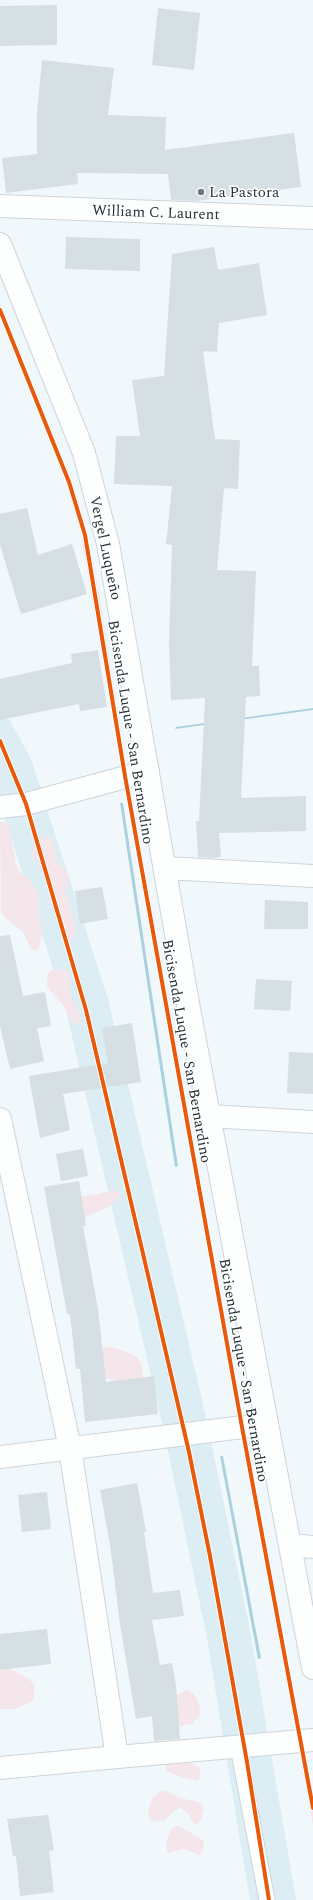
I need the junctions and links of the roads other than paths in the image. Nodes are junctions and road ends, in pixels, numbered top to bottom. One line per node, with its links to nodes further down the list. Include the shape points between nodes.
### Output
1 (0, 206): 2 (street, William C. Laurent)
2 (313, 218)
3 (0, 244): 4 (street, Vergel Luqueño, via 84,452 108,544)
4 (148, 771): 5 (street, via 26,804); 6 (street, Vergel Luqueño)
5 (0, 807)
6 (165, 868): 7 (street); 8 (street, Vergel Luqueño)
7 (313, 876)
8 (209, 1116): 10 (street); 11 (street, Vergel Luqueño)
9 (0, 1118): 12 (street)
10 (313, 1122)
11 (267, 1424): 12 (street); 14 (street, Vergel Luqueño)
12 (70, 1448): 13 (street); 19 (street)
13 (0, 1456)
14 (291, 1546): 15 (street); 16 (street, Vergel Luqueño)
15 (313, 1547)
16 (313, 1668)
17 (313, 1740): 18 (street)
18 (238, 1747): 19 (street); 21 (lane)
19 (117, 1757): 20 (street)
20 (0, 1768)
21 (267, 1900)

